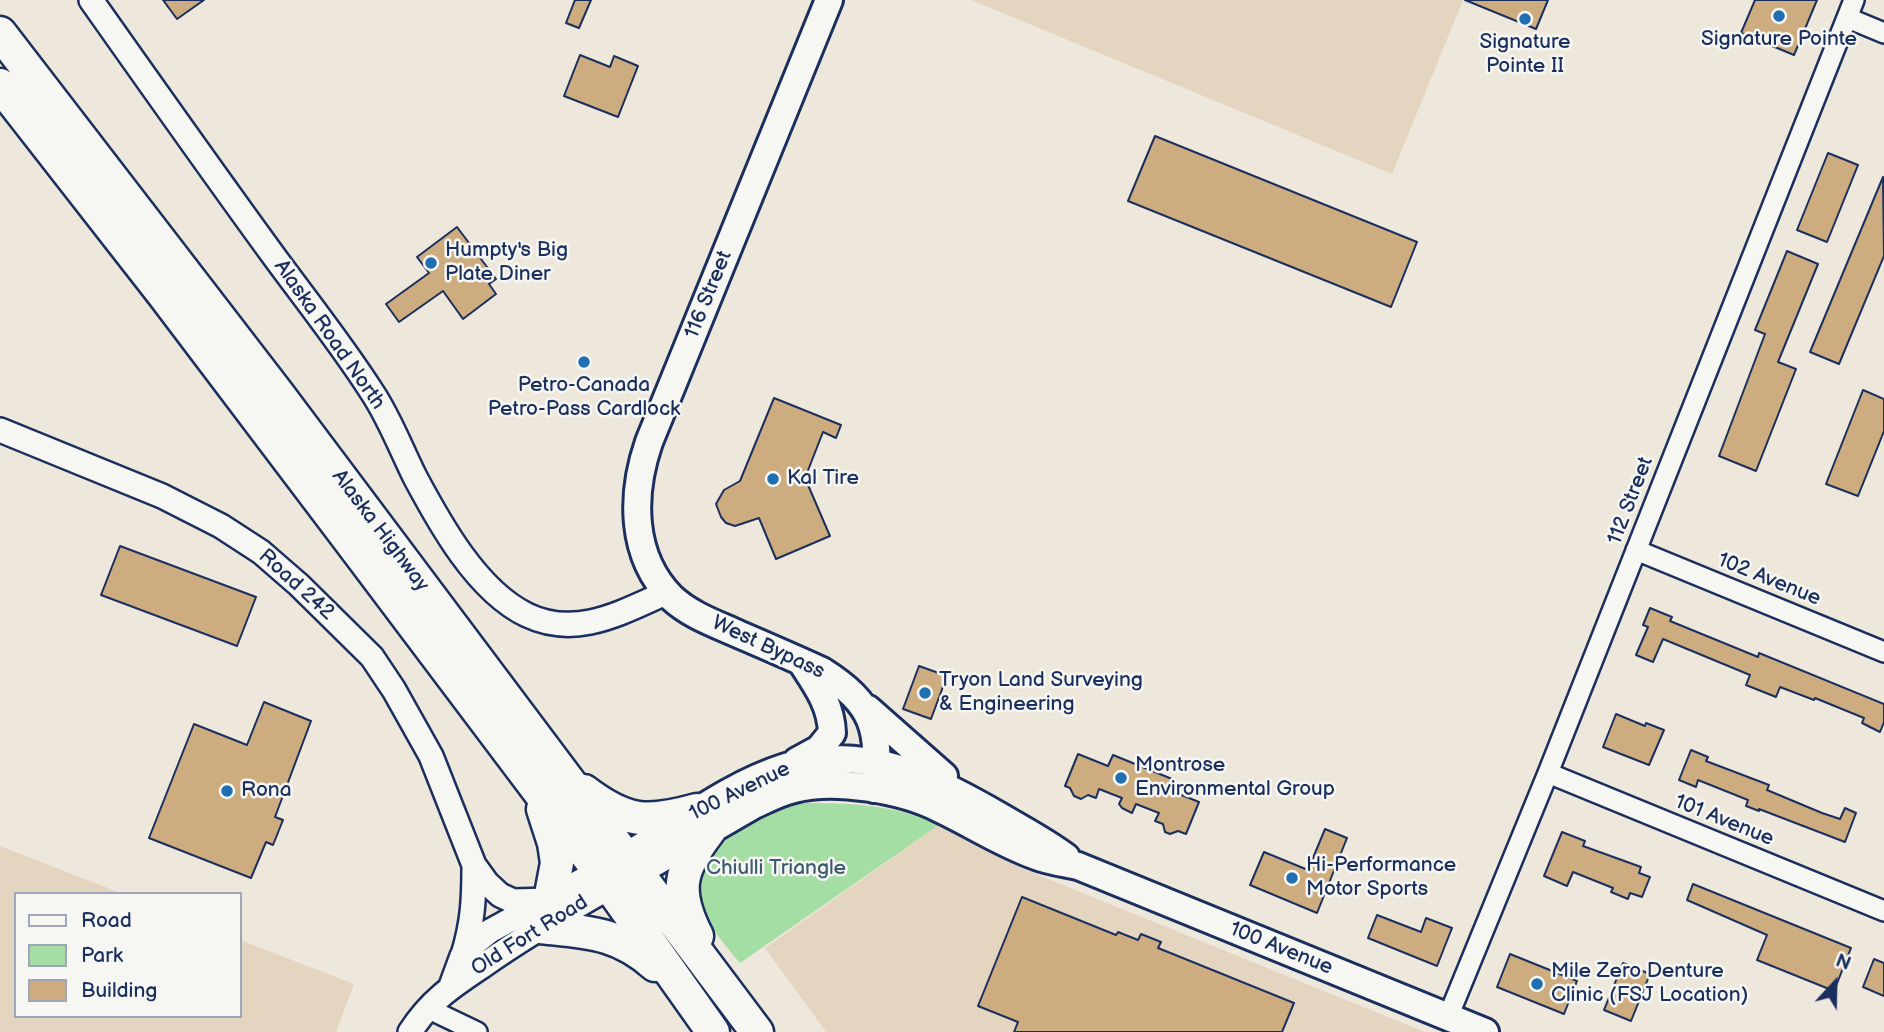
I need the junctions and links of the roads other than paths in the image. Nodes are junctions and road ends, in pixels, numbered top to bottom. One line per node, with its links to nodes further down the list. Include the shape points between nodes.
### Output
1 (91, 0): 9 (street, Alaska Road North, via 372,392 434,509 489,587 526,615 567,626 599,622)
2 (829, 0): 9 (main road, 116 Street, via 641,466 636,492 640,535 645,556)
3 (1851, 9): 5 (street); 8 (street, 112 Street)
4 (0, 33): 14 (highway, Alaska Highway)
5 (1884, 33)
6 (0, 85): 17 (highway, Alaska Highway)
7 (0, 430): 20 (street, Road 242, via 162,496 211,521 261,552 299,585 372,657 394,690 431,756)
8 (1636, 550): 10 (street, 102 Avenue); 15 (street, 112 Street)
9 (668, 592): 11 (main road, West Bypass, via 706,620)
10 (1884, 652)
11 (802, 661): 12 (main road, West Bypass, via 839,682); 13 (main road, via 824,698 832,733 819,749)
12 (862, 704): 16 (main road, West Bypass, via 877,736); 18 (main road)
13 (788, 766): 16 (main road, 100 Avenue, via 839,760); 19 (main road, 100 Avenue)
14 (564, 774): 19 (highway, via 623,815); 22 (highway, Alaska Highway)
15 (1548, 774): 23 (street, 101 Avenue); 30 (street, 112 Street)
16 (876, 776): 18 (main road, 100 Avenue, via 915,772); 19 (main road, 100 Avenue, via 834,786 795,788); 21 (main road, 100 Avenue, via 901,794 939,808 1005,844)
17 (536, 788): 22 (highway, Alaska Highway); 24 (highway, via 556,863)
18 (982, 805): 21 (main road, 100 Avenue)
19 (703, 821): 22 (main road, 100 Avenue); 26 (highway, via 686,866 682,898)
20 (474, 865): 24 (street, Road 242, via 500,895); 25 (street, Road 242, via 472,926)
21 (1078, 866): 30 (main road, 100 Avenue)
22 (618, 872): 24 (street, Old Fort Road); 26 (highway, Alaska Highway); 28 (highway, Alaska Highway)
23 (1884, 911)
24 (545, 914): 25 (street, Old Fort Road, via 490,932); 27 (street, Old Fort Road); 28 (highway, via 624,942)
25 (462, 956): 27 (street, Old Fort Road)
26 (722, 984): 34 (highway, Alaska Highway)
27 (451, 986): 29 (street, Old Fort Road)
28 (683, 990): 33 (highway, Alaska Highway)
29 (427, 1008): 31 (street, Old Fort Road); 32 (street)
30 (1448, 1017): 35 (main road, 100 Avenue)
31 (410, 1032)
32 (477, 1032)
33 (713, 1032)
34 (757, 1032)
35 (1485, 1032)

